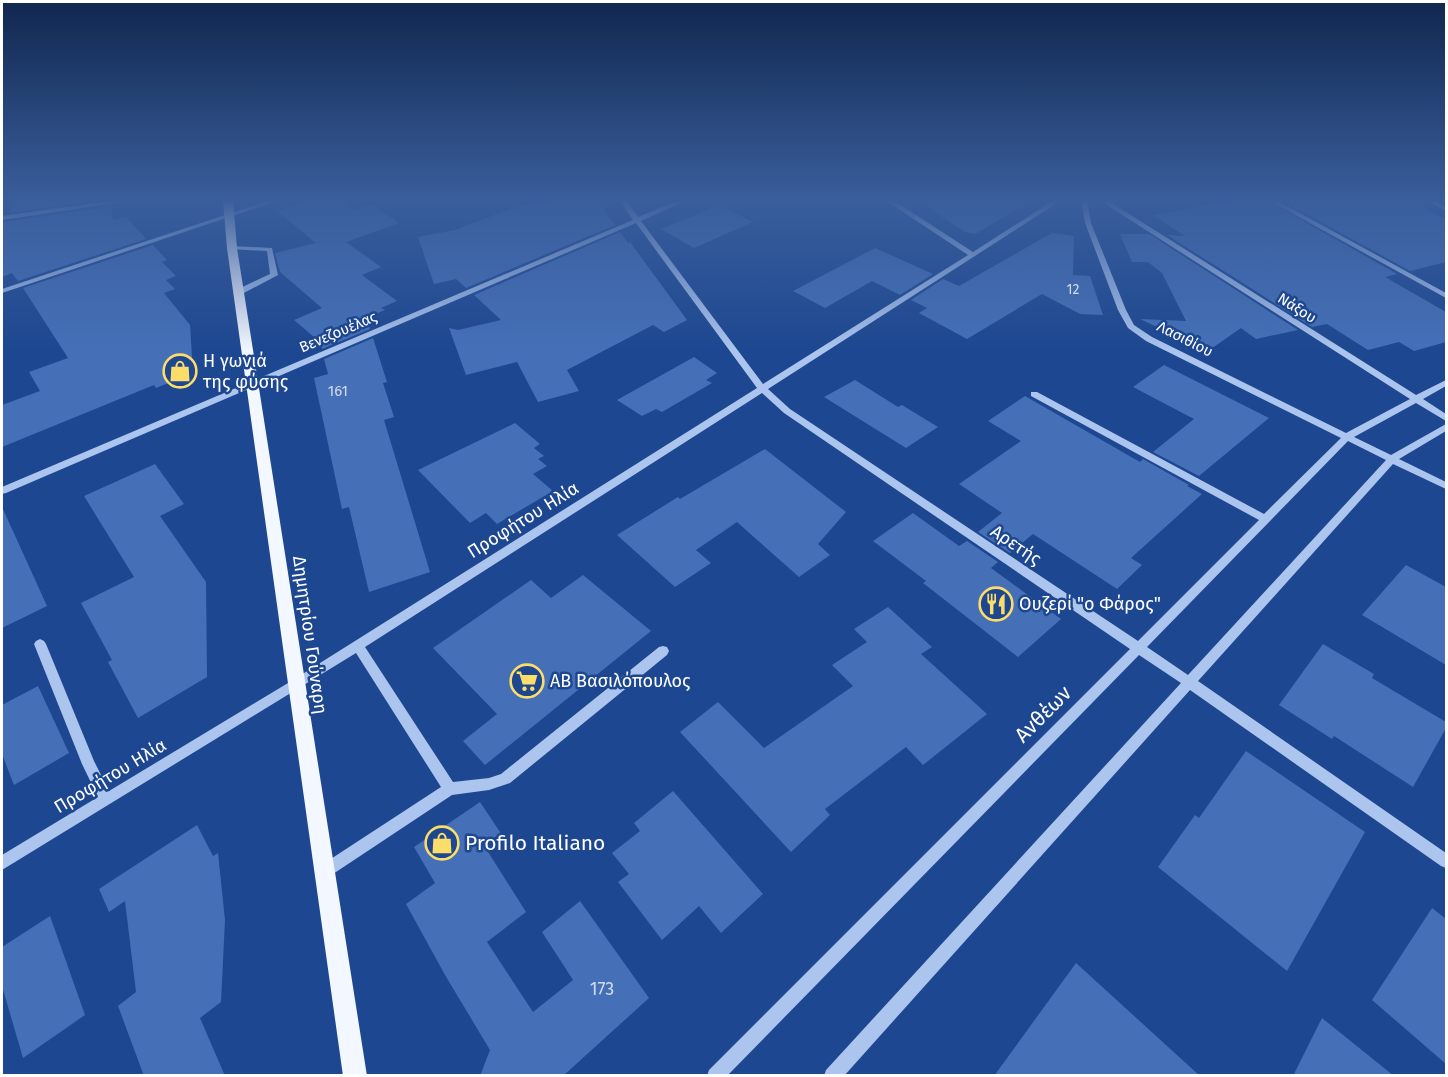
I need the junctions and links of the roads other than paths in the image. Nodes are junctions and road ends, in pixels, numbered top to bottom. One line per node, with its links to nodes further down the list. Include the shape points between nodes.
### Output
1 (113, 250): 12 (street)
2 (232, 250): 13 (main road, Δημητρίου Γούναρη)
3 (270, 250): 13 (street, via 274,275)
4 (569, 250): 16 (street, Βενεζουέλας)
5 (660, 250): 17 (street, Αρετής)
6 (966, 250): 11 (street)
7 (980, 250): 11 (street, Προφήτου Ηλία)
8 (1099, 250): 22 (street, Λασιθίου, via 1131,326 1149,339)
9 (1181, 250): 19 (street, Νάξου)
10 (1363, 250): 14 (street)
11 (973, 255): 17 (street, Προφήτου Ηλία)
12 (2, 291)
13 (239, 292): 16 (main road, Δημητρίου Γούναρη)
14 (1446, 296)
15 (1446, 383): 19 (street, Ανθέων)
16 (254, 384): 25 (street, Βενεζουέλας); 32 (main road, Δημητρίου Γούναρη)
17 (762, 389): 28 (street, Προφήτου Ηλία); 29 (street, Αρετής, via 787,411)
18 (1034, 394): 26 (street)
19 (1415, 399): 20 (street, Νάξου); 22 (street, Ανθέων)
20 (1446, 418)
21 (1446, 427): 23 (street)
22 (1348, 436): 23 (street, Λασιθίου); 26 (street, Ανθέων)
23 (1392, 459): 24 (street); 31 (street)
24 (1446, 486)
25 (2, 491)
26 (1265, 519): 29 (street, Ανθέων)
27 (40, 644): 34 (street)
28 (358, 646): 32 (street, Προφήτου Ηλία); 33 (street)
29 (1138, 648): 31 (street, Αρετής); 38 (street, Ανθέων)
30 (663, 651): 33 (street, via 505,779)
31 (1189, 682): 35 (street, Αρετής); 40 (street)
32 (297, 684): 34 (street, Προφήτου Ηλία); 37 (main road, Δημητρίου Γούναρη)
33 (450, 789): 37 (street)
34 (106, 799): 36 (street, Προφήτου Ηλία)
35 (1446, 861)
36 (2, 863)
37 (325, 871): 39 (main road, Δημητρίου Γούναρη)
38 (719, 1074)
39 (355, 1076)
40 (832, 1076)

